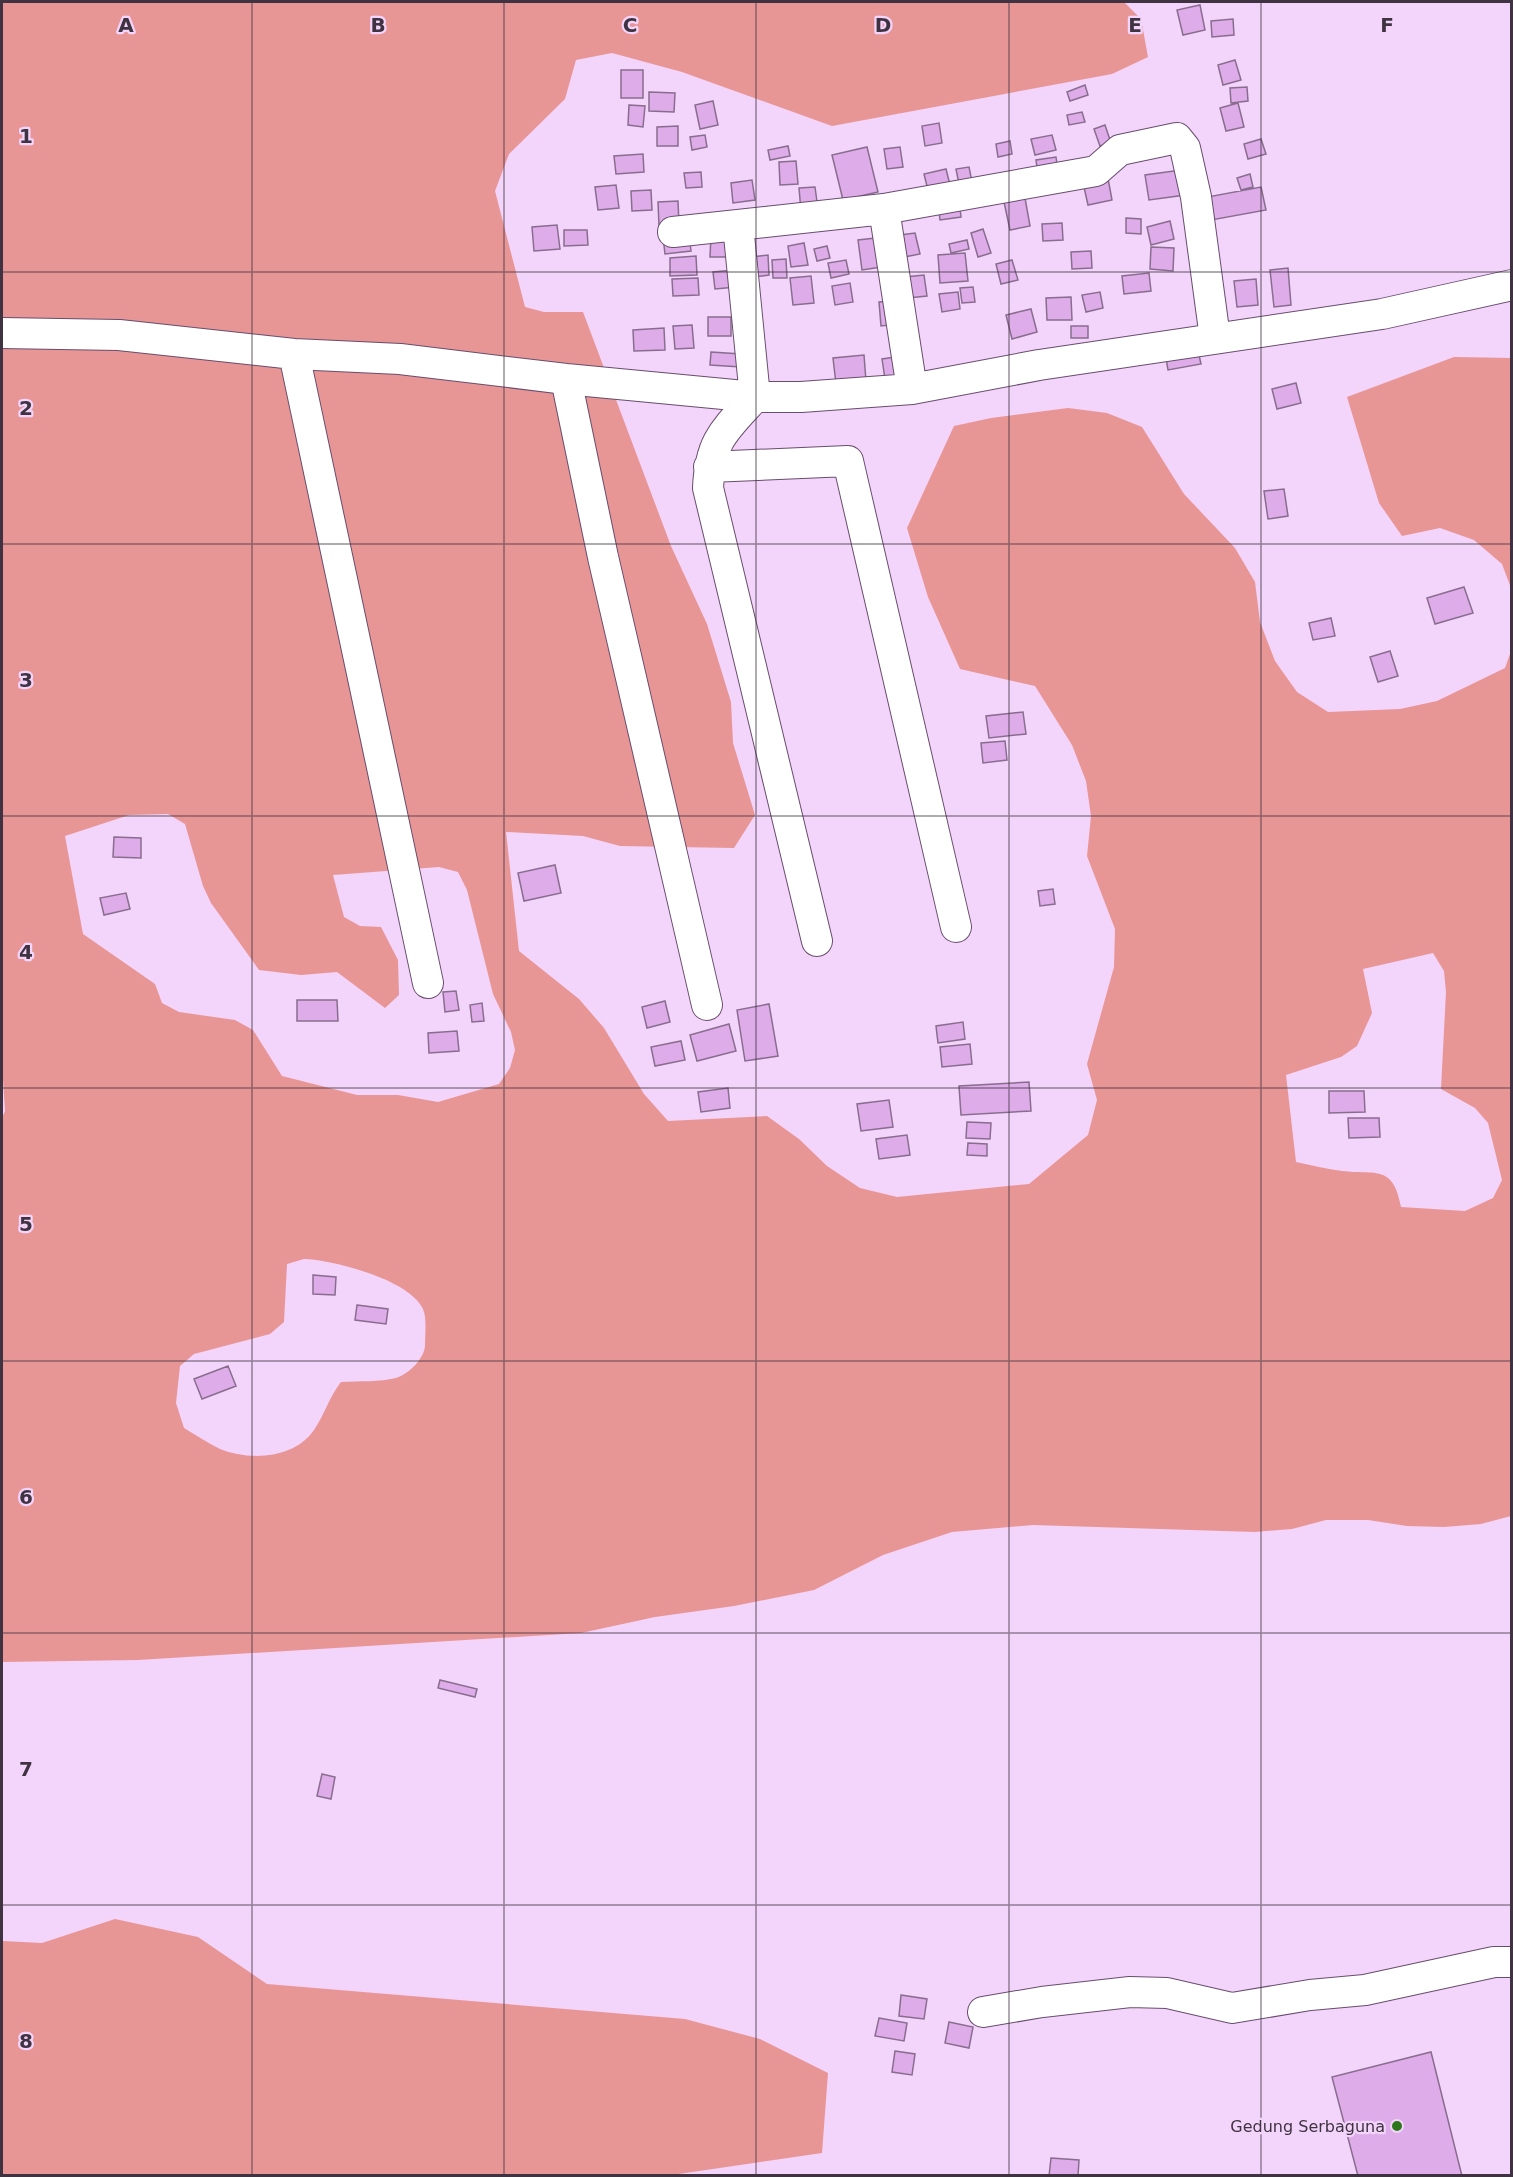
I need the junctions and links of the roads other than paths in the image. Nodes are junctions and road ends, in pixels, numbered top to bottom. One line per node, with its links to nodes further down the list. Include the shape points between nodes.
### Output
1 (884, 209): 2 (street); 6 (street, via 1096,171 1120,150 1177,138 1185,148 1196,197); 9 (street)
2 (738, 225): 3 (street); 10 (street)
3 (673, 232)
4 (1512, 285): 6 (street, via 1382,314)
5 (2, 333): 7 (street, via 119,335)
6 (1215, 338): 9 (street)
7 (294, 354): 8 (street, via 400,359); 14 (street)
8 (566, 379): 10 (street); 15 (street, via 603,557)
9 (912, 388): 10 (street)
10 (755, 397): 11 (street, via 717,438)
11 (709, 466): 12 (street, via 848,460); 13 (street, via 708,488)
12 (956, 927)
13 (817, 941)
14 (428, 983)
15 (707, 1005)
16 (1512, 1962): 17 (street, via 1494,1962 1365,1990 1232,2008 1167,1993 1130,1992)
17 (983, 2013)

